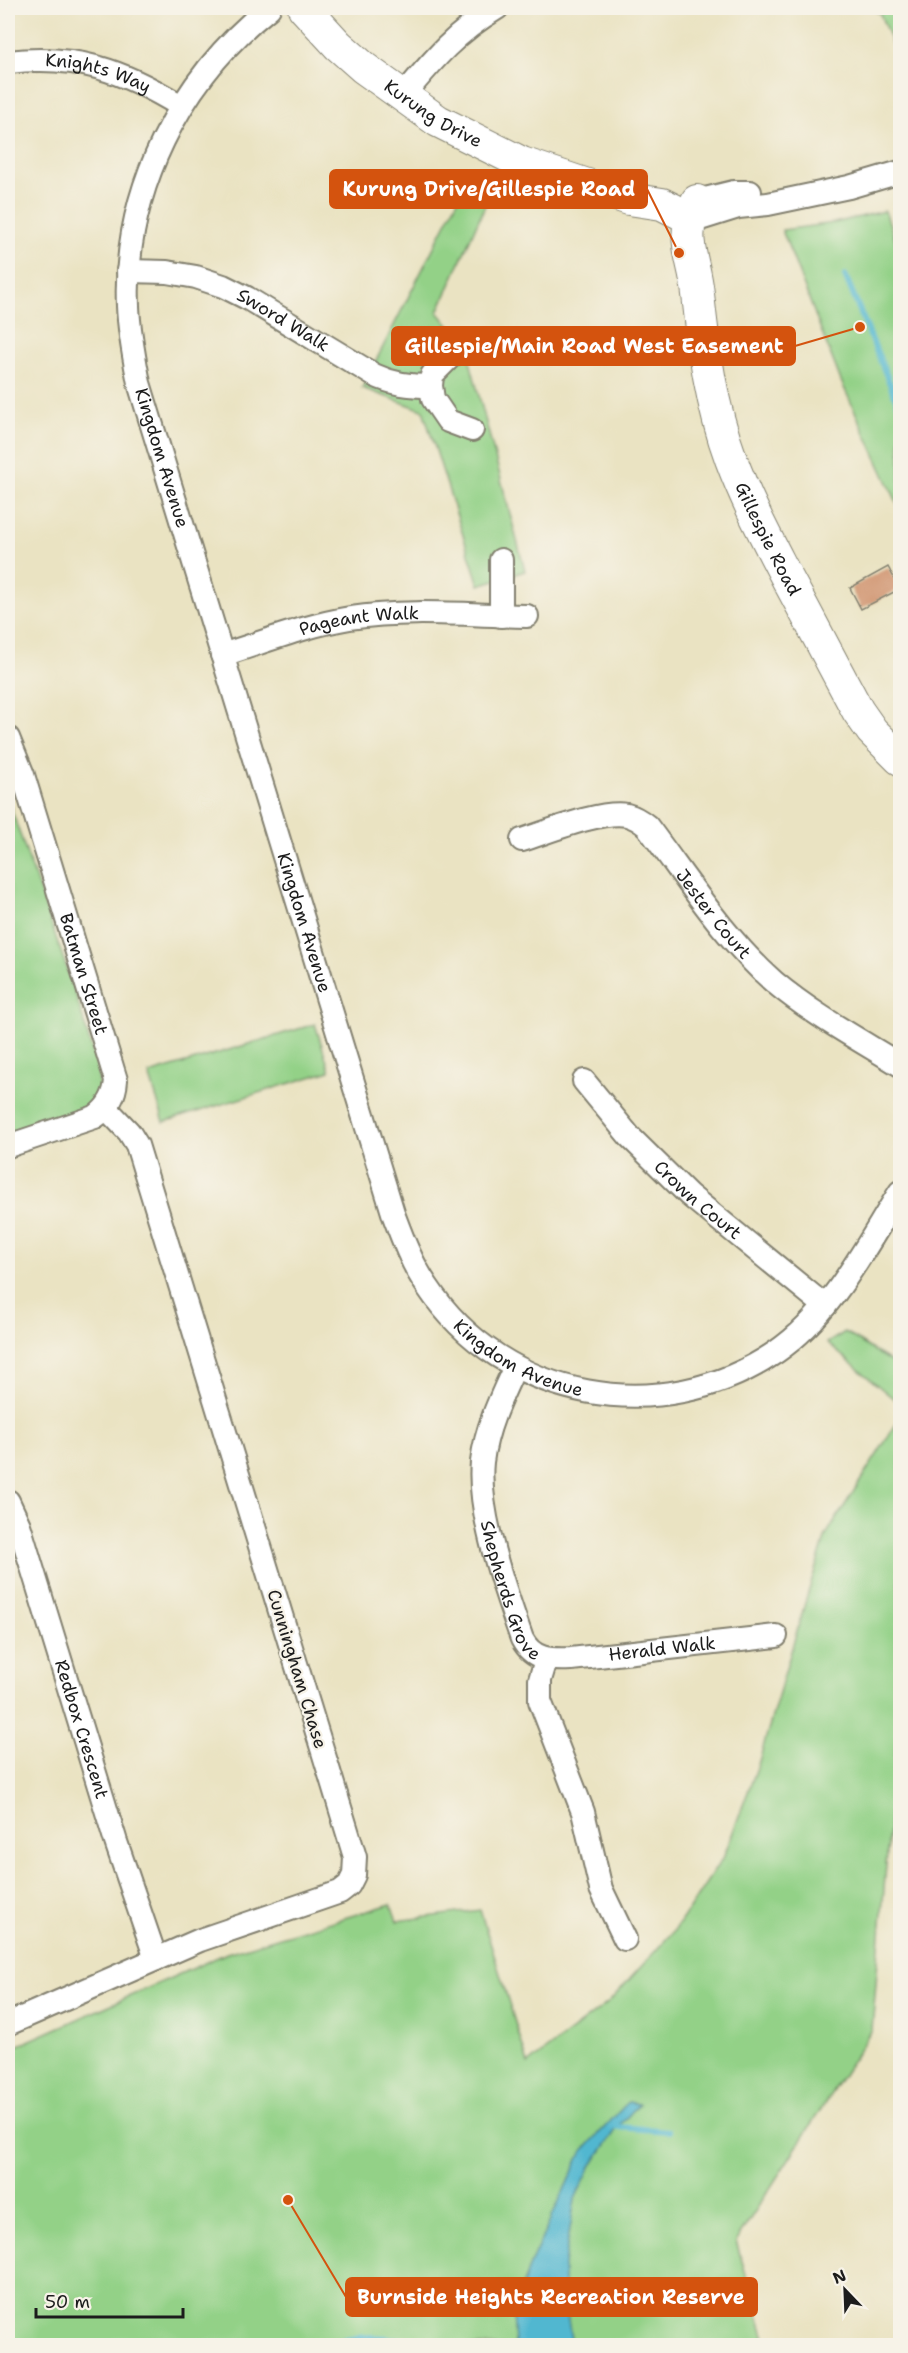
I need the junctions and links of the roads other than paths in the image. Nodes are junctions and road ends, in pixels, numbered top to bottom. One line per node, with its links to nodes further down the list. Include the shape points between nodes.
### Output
1 (268, 8): 6 (street, Kingdom Avenue, via 221,51)
2 (304, 8): 5 (street, Kurung Drive, via 355,60)
3 (497, 8): 5 (street, via 468,25 442,48)
4 (8, 62): 6 (street, Knights Way, via 60,60 91,65 147,85)
5 (402, 97): 8 (street, Kurung Drive, via 438,121 522,163 629,199)
6 (181, 106): 9 (street, Kingdom Avenue, via 148,175 132,236)
7 (900, 172): 8 (street, via 802,195 734,192)
8 (697, 212): 18 (street, Gillespie Road, via 688,250 713,397 731,459 858,711)
9 (128, 270): 11 (street, Sword Walk, via 196,277 223,286 374,375 405,386); 16 (street, Kingdom Avenue, via 131,342 139,383)
10 (452, 355): 11 (street, via 432,375)
11 (431, 386): 12 (street, via 433,399 448,421)
12 (472, 429)
13 (501, 560): 14 (street)
14 (501, 616): 15 (street, Pageant Walk); 16 (street, Pageant Walk, via 349,618)
15 (528, 616)
16 (222, 655): 26 (street, Kingdom Avenue, via 404,1242 427,1287 445,1310 465,1331)
17 (8, 738): 22 (street, Batman Street, via 23,774 111,1063 115,1089)
18 (900, 759)
19 (522, 840): 20 (street, Jester Court, via 606,815 637,819 647,826 754,963 804,1004)
20 (900, 1065)
21 (584, 1081): 25 (street, Crown Court, via 630,1137 683,1189)
22 (106, 1108): 23 (street, via 85,1122); 31 (street, Cunningham Chase, via 137,1145 356,1866 349,1885 329,1898 232,1928)
23 (8, 1146)
24 (900, 1192): 25 (street, Kingdom Avenue)
25 (825, 1306): 26 (street, Kingdom Avenue, via 776,1352 731,1377 683,1391 629,1397 600,1395 549,1382)
26 (515, 1367): 29 (street, Shepherds Grove, via 488,1435 481,1485 490,1533 522,1639 532,1653)
27 (8, 1501): 31 (street, Redbox Crescent, via 19,1525)
28 (776, 1636): 29 (street, Herald Walk)
29 (546, 1660): 30 (street, Shepherds Grove, via 540,1680 540,1701 583,1812 601,1889)
30 (625, 1939)
31 (156, 1959): 32 (street, Cunningham Chase)
32 (8, 2024)

